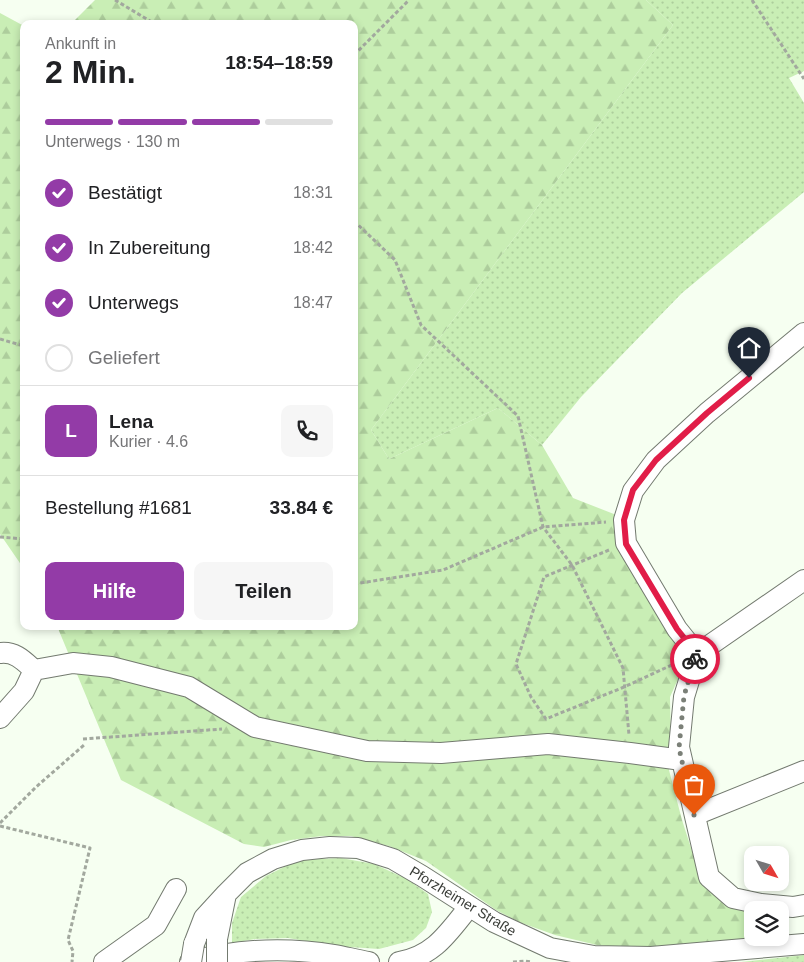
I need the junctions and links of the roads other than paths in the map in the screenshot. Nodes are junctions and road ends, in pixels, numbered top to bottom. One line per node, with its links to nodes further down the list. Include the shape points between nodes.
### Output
1 (804, 333): 4 (street, via 707,413 656,460 633,490 624,520 626,544 677,629)
2 (804, 580): 4 (street)
3 (0, 653): 5 (street, via 7,652 21,658)
4 (697, 654): 7 (street, via 684,696 679,748)
5 (34, 670): 6 (street, via 24,691); 7 (street, via 73,663 111,667 189,687 255,727 368,751 441,753 548,744)
6 (0, 718)
7 (682, 760): 9 (street)
8 (804, 771): 9 (street)
9 (694, 815): 12 (street, via 709,877 733,898 761,904)
10 (176, 888): 17 (street, via 156,925)
11 (226, 894): 13 (street, Pforzheimer Straße, via 247,873 273,859 302,850 358,848 393,859); 15 (street, Pforzheimer Straße, via 204,918); 16 (street, bridge, via 217,939)
12 (804, 906)
13 (469, 907): 14 (street, Pforzheimer Straße, via 550,948 594,956 651,957); 19 (street, via 441,941 426,953)
14 (804, 944)
15 (192, 956): 18 (street, via 268,950 335,955)
16 (218, 961)
17 (104, 962)
18 (369, 962)
19 (399, 962)

